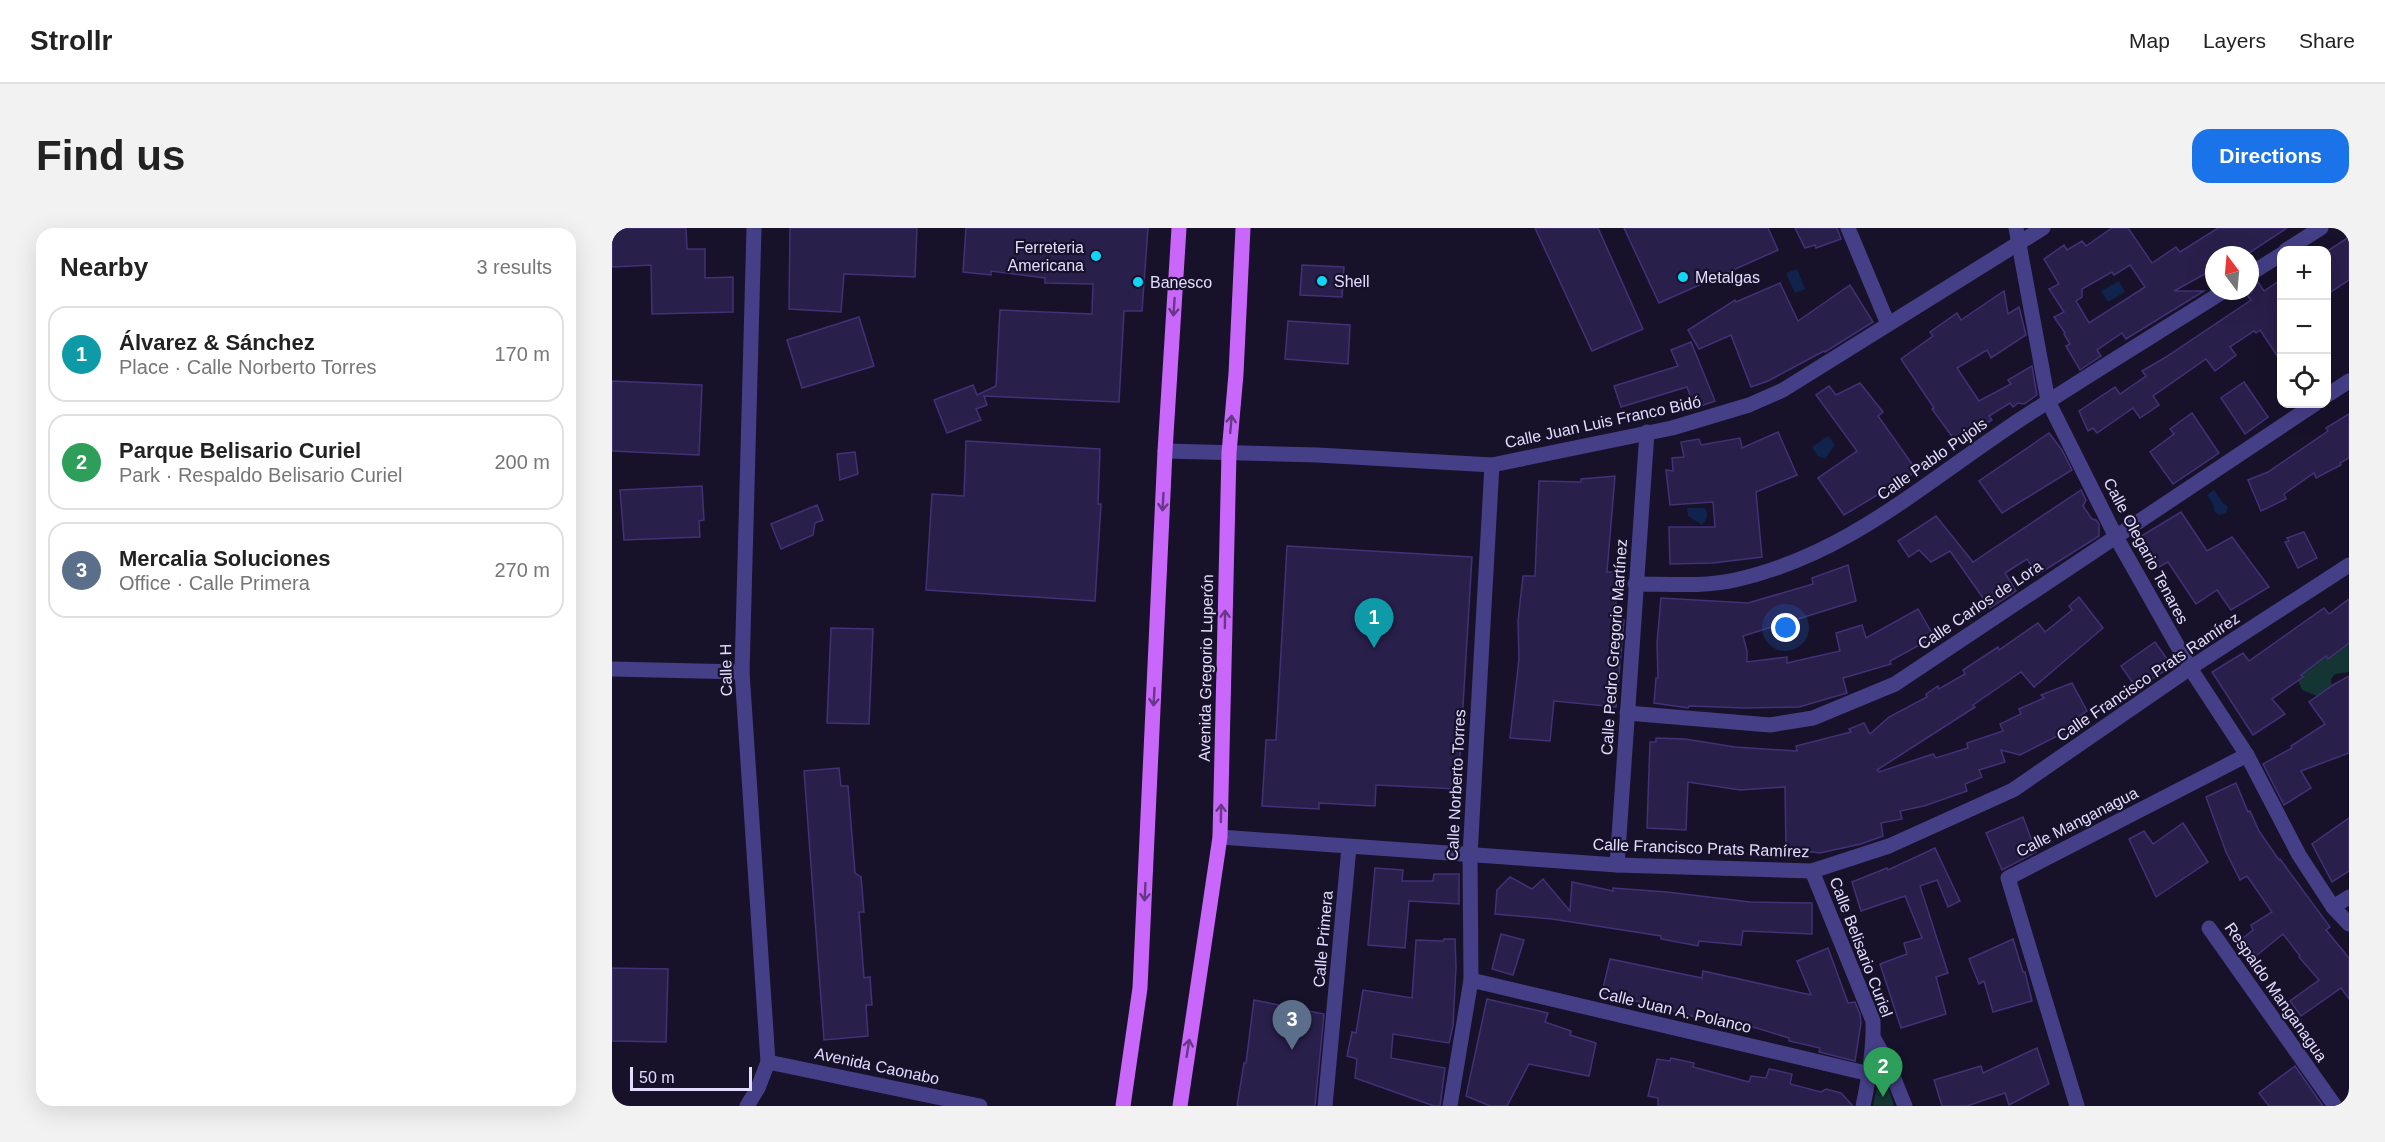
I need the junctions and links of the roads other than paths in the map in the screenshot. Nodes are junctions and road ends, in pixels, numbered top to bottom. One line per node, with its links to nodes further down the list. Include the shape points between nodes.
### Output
1 (754, 228): 26 (street, Calle H)
2 (1179, 228): 18 (main road, one-way to 18)
3 (1243, 228): 19 (main road, Avenida Gregorio Luperón, one-way to 3)
4 (1848, 228): 12 (street)
5 (2043, 228): 7 (street, Calle Juan Luis Franco Bidó)
6 (2321, 228): 8 (street)
7 (2018, 236): 12 (street, Calle Juan Luis Franco Bidó); 15 (street, Calle Olegario Tenares)
8 (2292, 246)
9 (2277, 257): 10 (street)
10 (2259, 268)
11 (2210, 300): 15 (street, Calle Pablo Pujols)
12 (1888, 324): 17 (street, Calle Juan Luis Franco Bidó, via 1783,390 1718,415)
13 (2349, 381): 14 (street)
14 (2331, 393)
15 (2048, 401): 21 (street, Calle Olegario Tenares); 23 (street, Calle Pablo Pujols, via 1891,512 1809,555 1734,580)
16 (2309, 408): 21 (street, Calle Carlos de Lora)
17 (1647, 432): 20 (street, Calle Juan Luis Franco Bidó); 23 (street, Calle Pedro Gregorio Martínez)
18 (1166, 451): 19 (street, Calle Juan Luis Franco Bidó); 44 (main road, one-way to 44, via 1140,988)
19 (1229, 453): 20 (street, Calle Juan Luis Franco Bidó); 29 (main road, Avenida Gregorio Luperón, one-way to 19)
20 (1492, 465): 31 (street, Calle Norberto Torres)
21 (2116, 537): 24 (street, Calle Olegario Tenares); 27 (street, Calle Carlos de Lora, via 1895,684 1813,718 1770,725)
22 (2349, 565): 24 (street, Calle Francisco Prats Ramírez)
23 (1635, 584): 27 (street, Calle Pedro Gregorio Martínez)
24 (2190, 668): 28 (street, Calle Olegario Tenares); 33 (street, Calle Francisco Prats Ramírez, via 2013,790 1889,846)
25 (612, 669): 26 (street)
26 (742, 672): 40 (street, Calle H)
27 (1627, 713): 32 (street, Calle Pedro Gregorio Martínez)
28 (2247, 755): 35 (street, Calle Olegario Tenares, via 2299,855); 50 (street, Calle Manganagua, via 2009,877)
29 (1220, 837): 30 (street, Calle Francisco Prats Ramírez); 45 (main road, Avenida Gregorio Luperón, one-way to 29)
30 (1349, 847): 31 (street, Calle Francisco Prats Ramírez); 46 (street, Calle Primera)
31 (1470, 855): 32 (street, Calle Francisco Prats Ramírez); 38 (street, Calle Norberto Torres)
32 (1617, 865): 33 (street, Calle Francisco Prats Ramírez)
33 (1812, 872): 39 (street, Calle Belisario Curiel, via 1873,1021)
34 (2349, 897): 35 (street)
35 (2333, 907): 36 (street, Calle Olegario Tenares)
36 (2349, 924)
37 (2209, 928): 51 (street, Respaldo Manganagua)
38 (1471, 980): 41 (street, Calle Juan A. Polanco); 47 (street, Calle Norberto Torres)
39 (1874, 1039): 41 (street, Calle Belisario Curiel); 49 (street)
40 (768, 1062): 42 (street, Calle H); 43 (street, Avenida Caonabo)
41 (1870, 1074): 48 (street, Calle Belisario Curiel)
42 (747, 1106)
43 (980, 1106)
44 (1123, 1106)
45 (1180, 1106)
46 (1325, 1106)
47 (1450, 1106)
48 (1863, 1106)
49 (1905, 1106)
50 (2077, 1106)
51 (2335, 1106)

